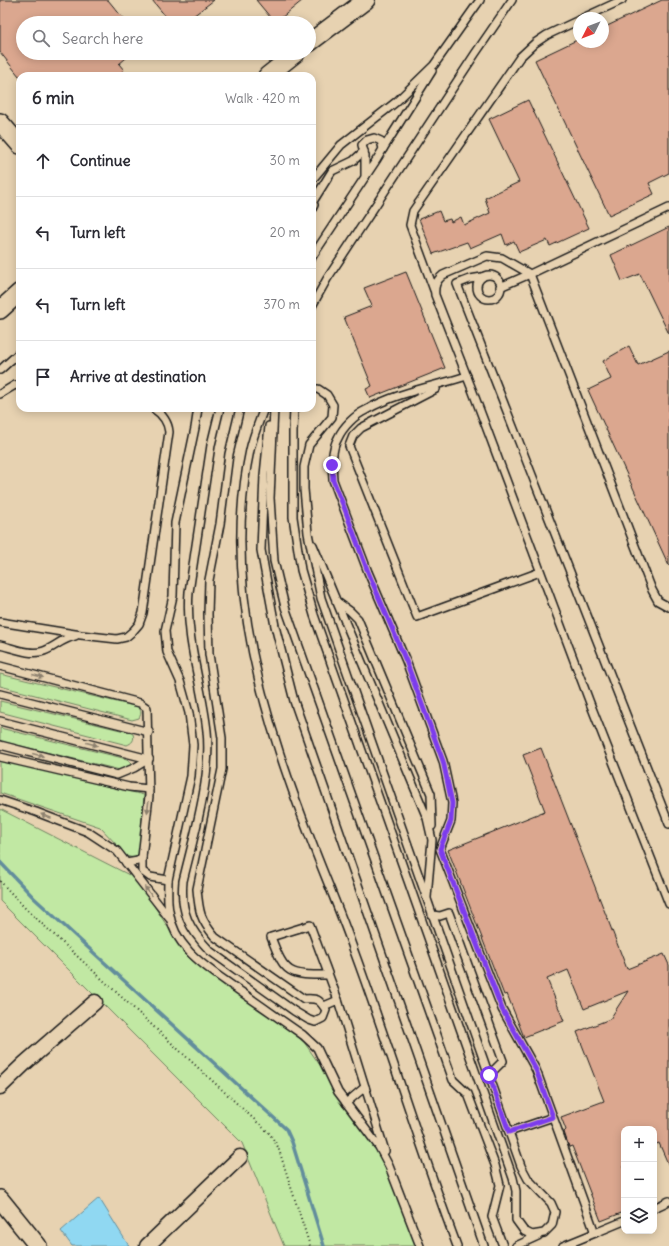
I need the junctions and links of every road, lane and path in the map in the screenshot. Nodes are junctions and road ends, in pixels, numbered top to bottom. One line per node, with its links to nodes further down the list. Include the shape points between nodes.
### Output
1 (366, 0): 8 (street)
2 (480, 0): 7 (lane)
3 (512, 0): 25 (lane)
4 (622, 0): 5 (lane)
5 (596, 12)
6 (573, 23): 23 (lane, via 547,35 520,57 413,211 410,225)
7 (456, 33): 13 (lane); 15 (lane, via 434,65 396,102 341,145)
8 (316, 38)
9 (287, 60): 10 (street)
10 (272, 72)
11 (0, 122): 12 (street)
12 (16, 140)
13 (383, 149): 14 (lane, via 381,141 374,138 367,140 362,146); 16 (lane)
14 (364, 151): 16 (lane); 17 (lane, via 353,161 332,171)
15 (316, 175)
16 (365, 176): 19 (lane)
17 (316, 197)
18 (669, 208): 20 (lane)
19 (316, 251)
20 (530, 274): 22 (lane); 23 (lane, via 502,258 487,256 443,275 434,287); 45 (lane, via 652,590 658,601)
21 (482, 277): 22 (lane, via 489,275 497,278); 22 (lane, via 477,291 482,297 494,298); 58 (lane, via 457,284)
22 (500, 287)
23 (435, 295): 29 (lane)
24 (16, 296): 26 (street)
25 (316, 299)
26 (0, 310)
27 (16, 356): 28 (lane)
28 (0, 370)
29 (467, 376): 30 (lane); 43 (lane)
30 (449, 382): 43 (lane, via 361,428 353,436 349,446 417,617); 76 (lane, via 393,397 365,410 348,424 338,438 333,454 333,480 443,761 452,803 451,821 440,849 502,1009 536,1070)
31 (16, 385): 33 (lane)
32 (316, 389): 42 (lane, via 327,395 333,405 332,417 309,444 304,467)
33 (0, 394)
34 (159, 412): 47 (lane, via 168,423 169,432 143,613 139,624 126,637)
35 (197, 412): 62 (lane, via 175,523 173,596 165,631 167,652 180,681 189,713 192,745 191,776)
36 (219, 412): 71 (lane, via 211,445 188,603 190,631 208,732 206,781 183,881 184,910 190,926 210,951 294,1011 315,1022 323,1018 326,1010)
37 (239, 412): 71 (lane, via 229,454 220,524 209,580 209,654 222,738 222,769 197,889 198,907 205,924 215,937 304,999 314,998)
38 (263, 412): 90 (lane, via 250,448 242,497 240,535 243,597 252,651 284,768 354,950)
39 (272, 412): 91 (lane, via 264,475 260,550 274,626 294,702)
40 (272, 412): 92 (lane, via 270,498 274,561 285,607 453,1080 468,1094 495,1164 500,1185 492,1217)
41 (294, 412): 84 (lane, via 293,516 301,570 314,615 513,1178 516,1191 516,1220 524,1231 532,1235)
42 (308, 533): 44 (lane); 64 (lane, via 321,598)
43 (540, 572): 65 (lane)
44 (336, 601): 59 (lane, via 427,818); 59 (lane, via 358,619 431,794)
45 (669, 606)
46 (0, 622): 47 (lane)
47 (81, 635): 48 (lane, via 71,636 44,651 34,653)
48 (0, 645)
49 (0, 666): 52 (lane, one-way to 52, via 140,703 147,708)
50 (0, 694): 52 (lane)
51 (0, 720): 55 (lane, one-way to 55)
52 (149, 732): 55 (lane)
53 (0, 745): 55 (lane, one-way to 55, via 117,775)
54 (0, 757): 56 (lane, via 129,787)
55 (149, 759): 56 (lane)
56 (149, 788): 60 (lane, one-way to 60)
57 (0, 800): 61 (lane, one-way to 57, via 117,851 88,832)
58 (669, 824)
59 (432, 840): 64 (lane)
60 (142, 857): 61 (lane, via 138,861); 62 (lane, via 142,871 150,877)
61 (126, 863): 67 (lane, one-way to 61)
62 (168, 880): 67 (lane)
63 (0, 881): 88 (path, via 25,908 270,1134 278,1147)
64 (427, 900): 66 (lane)
65 (669, 904)
66 (432, 915): 72 (lane); 72 (lane, via 449,913 503,1061)
67 (172, 922): 75 (lane, via 182,943 196,960 303,1035 317,1048 338,1092)
68 (328, 975): 68 (lane, via 310,925 271,937 278,957 288,969 308,975); 69 (lane)
69 (338, 1000): 71 (lane); 74 (lane)
70 (95, 1002): 73 (street)
71 (324, 1006)
72 (489, 1075): 77 (lane)
73 (0, 1087)
74 (365, 1087): 75 (lane); 79 (lane)
75 (346, 1102): 79 (lane, via 380,1147)
76 (553, 1117): 77 (lane); 85 (lane)
77 (509, 1132): 84 (lane, via 528,1179 551,1203 555,1212 552,1225)
78 (240, 1157): 87 (street)
79 (389, 1169): 89 (lane)
80 (0, 1199): 86 (street)
81 (669, 1201): 82 (lane)
82 (657, 1207)
83 (621, 1222): 85 (lane)
84 (544, 1233): 93 (lane)
85 (595, 1233): 94 (lane)
86 (38, 1246)
87 (148, 1246)
88 (310, 1246)
89 (420, 1246)
90 (457, 1246)
91 (484, 1246)
92 (503, 1246)
93 (516, 1246)
94 (563, 1246)

